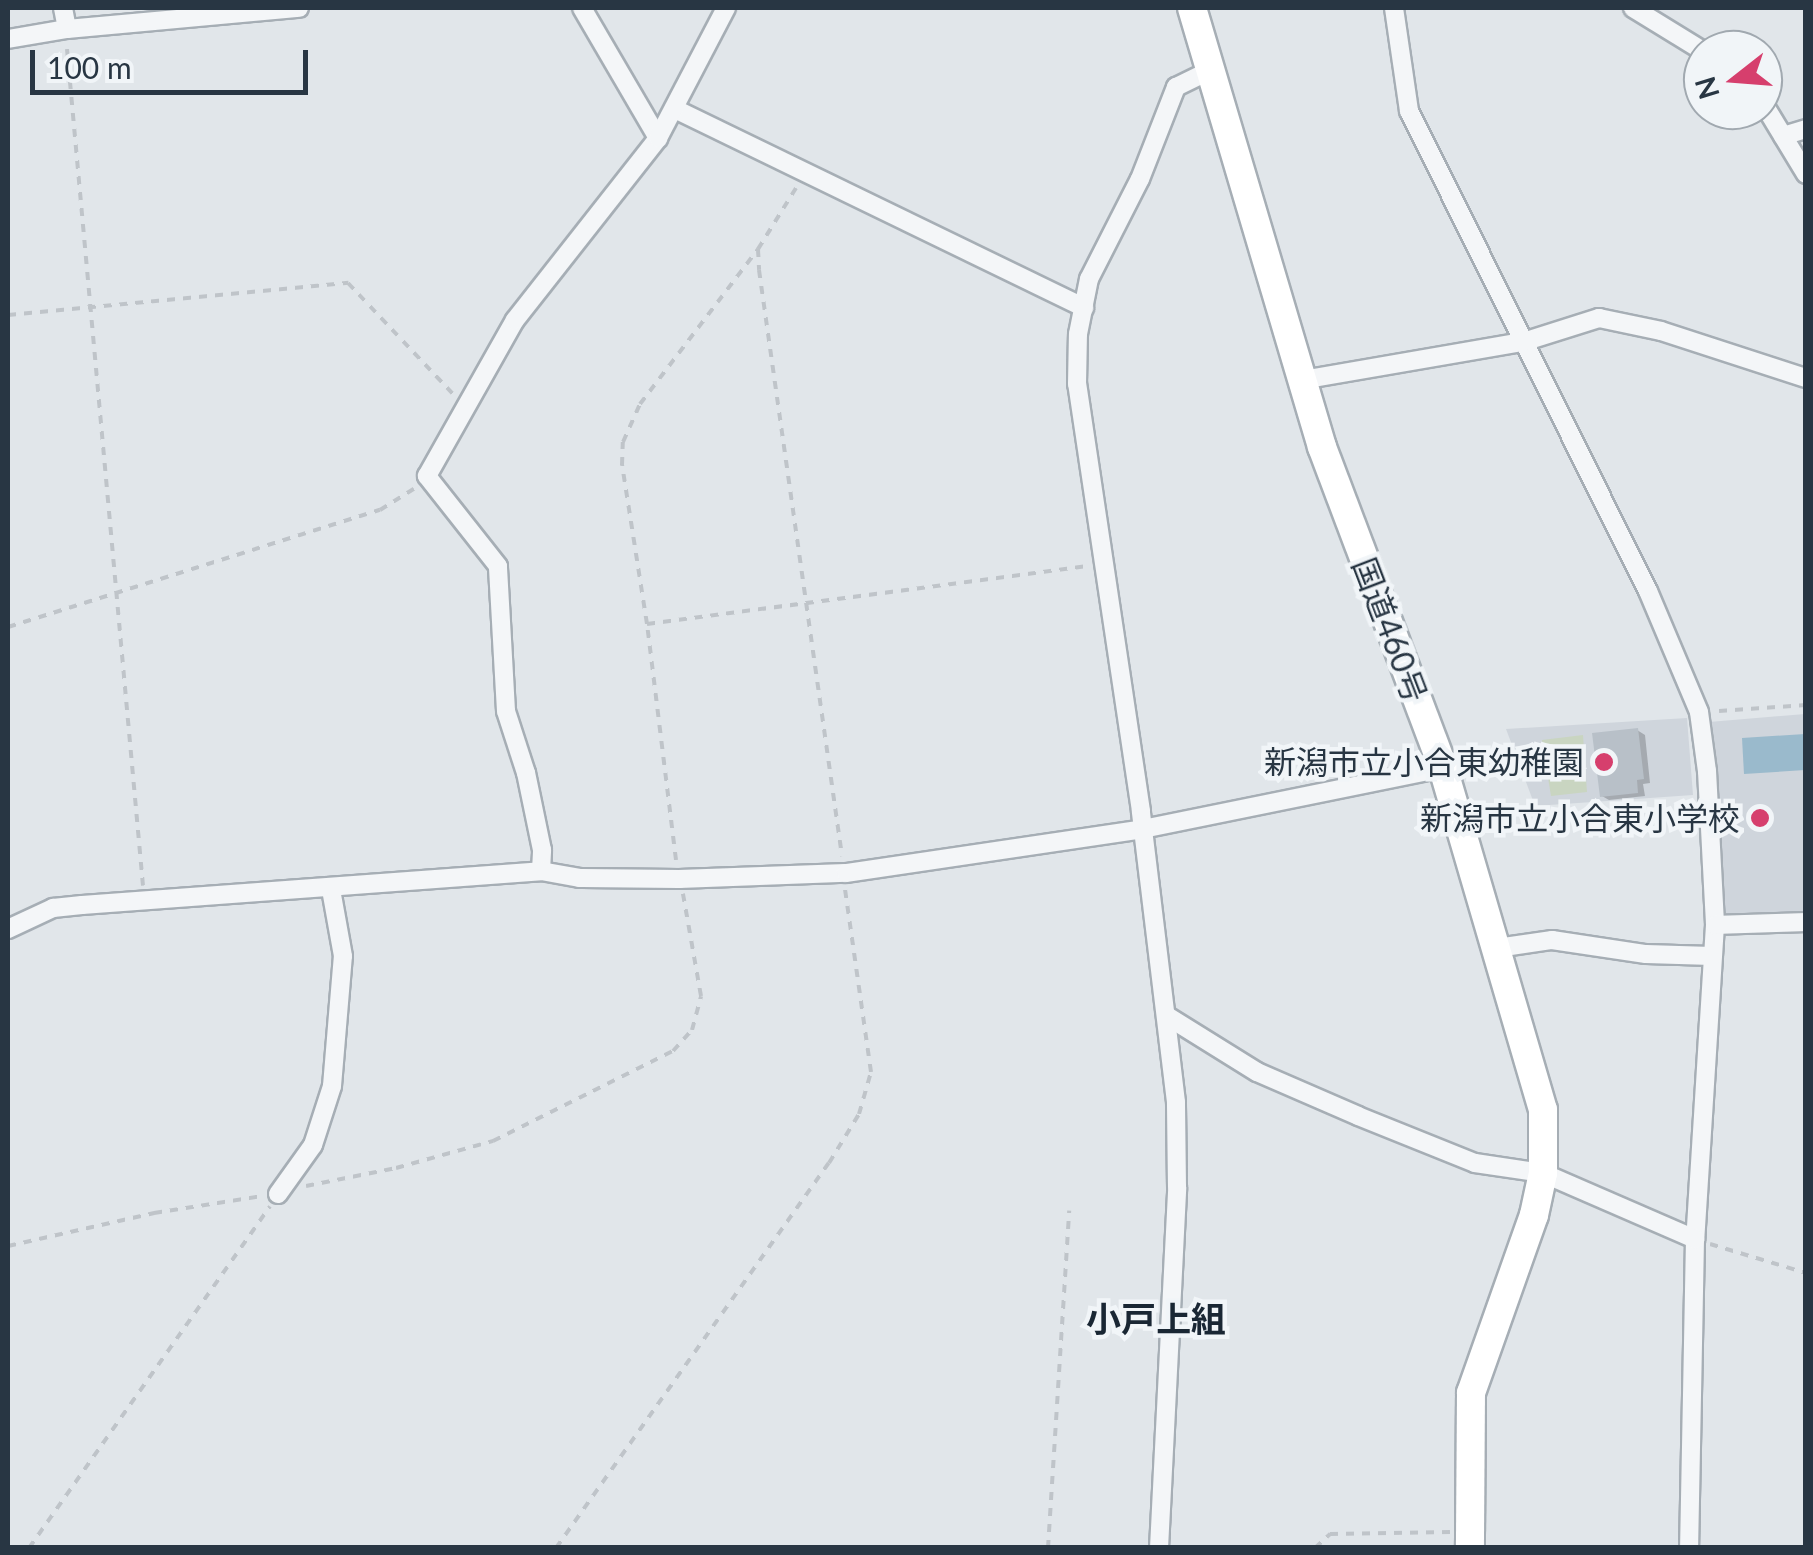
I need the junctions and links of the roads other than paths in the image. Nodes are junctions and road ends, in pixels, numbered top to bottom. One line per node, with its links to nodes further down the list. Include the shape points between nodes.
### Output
1 (63, 8): 9 (street)
2 (300, 8): 8 (street)
3 (582, 8): 17 (street)
4 (726, 8): 13 (street)
5 (1192, 8): 12 (highway, 国道460号)
6 (1394, 8): 20 (street, via 1409,112)
7 (1634, 8): 11 (street)
8 (231, 11): 9 (street)
9 (67, 29): 10 (street)
10 (8, 39)
11 (1683, 39)
12 (1209, 71): 19 (street, via 1176,87 1140,179 1089,278); 22 (highway, 国道460号)
13 (675, 109): 17 (street); 19 (street)
14 (1806, 129): 16 (street)
15 (1779, 130): 16 (street)
16 (1783, 136): 18 (street)
17 (658, 138): 25 (street, via 514,320 428,476 498,566 506,711 526,773)
18 (1806, 174)
19 (1084, 308): 24 (street, via 1077,384)
20 (1523, 342): 21 (street, via 1599,318); 22 (street); 28 (street, via 1648,591 1699,712)
21 (1806, 378)
22 (1302, 380): 23 (highway, 国道460号)
23 (1443, 768): 24 (street); 30 (highway, 国道460号)
24 (1143, 829): 25 (street, via 846,873 679,880); 32 (street)
25 (541, 872): 26 (street)
26 (331, 889): 29 (street, via 54,908); 34 (street, via 342,956 332,1086 313,1144)
27 (1806, 922): 28 (street)
28 (1714, 925): 31 (street)
29 (8, 929)
30 (1497, 948): 31 (street, via 1552,940); 33 (highway, 国道460号, via 1543,1110)
31 (1712, 956): 35 (street)
32 (1168, 1016): 33 (street, via 1257,1072 1358,1116 1475,1163); 37 (street, via 1177,1187)
33 (1542, 1173): 35 (street); 36 (highway, 国道460号, via 1534,1215 1471,1393)
34 (278, 1194)
35 (1695, 1239): 38 (street)
36 (1470, 1539)
37 (1159, 1548)
38 (1689, 1548)

